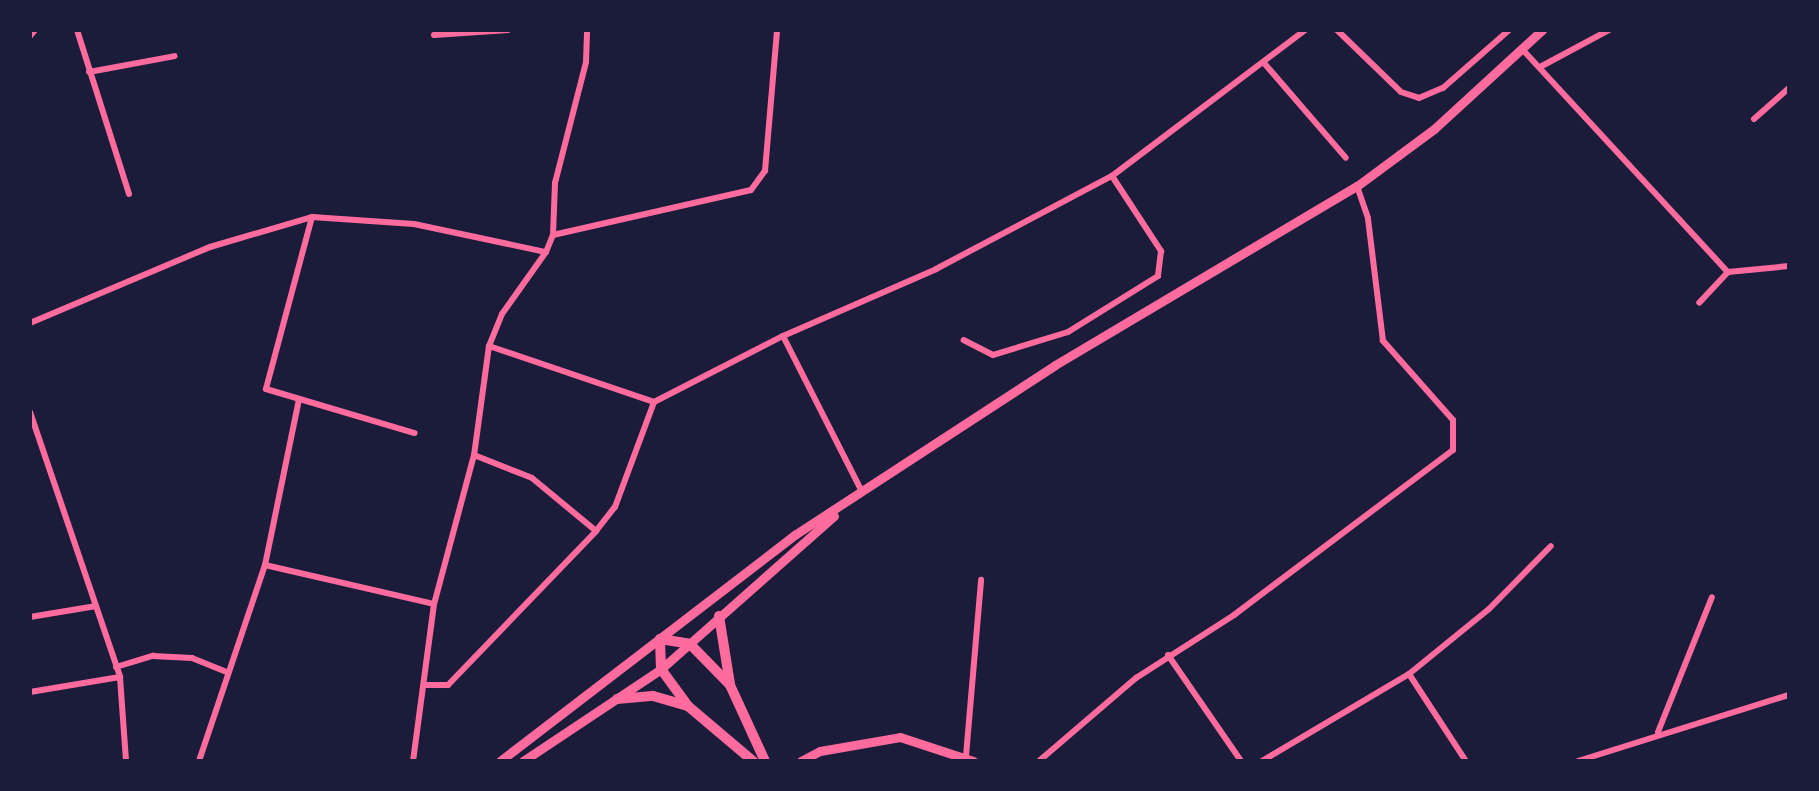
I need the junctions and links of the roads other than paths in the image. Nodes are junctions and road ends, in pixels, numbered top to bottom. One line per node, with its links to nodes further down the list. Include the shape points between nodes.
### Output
1 (36, 30): 12 (street)
2 (77, 30): 17 (street)
3 (508, 30): 11 (street)
4 (586, 30): 25 (street, via 586,62 556,183)
5 (778, 30): 25 (street, via 765,171 752,190)
6 (1306, 30): 15 (street)
7 (1337, 30): 8 (street, via 1401,92 1419,98 1443,88)
8 (1509, 30)
9 (1542, 30): 13 (street)
10 (1609, 30): 16 (street)
11 (434, 35)
12 (30, 36)
13 (1522, 48): 16 (street); 22 (street)
14 (175, 56): 17 (street)
15 (1264, 63): 20 (street); 21 (street)
16 (1540, 67): 28 (street)
17 (89, 72): 23 (street)
18 (1789, 88): 19 (street)
19 (1754, 118)
20 (1346, 158)
21 (1112, 176): 31 (street, via 936,268); 32 (street, via 1161,251 1158,276 1068,332 993,354)
22 (1358, 186): 39 (street, via 1055,365); 52 (street, via 1383,341 1453,420 1455,446 1234,615)
23 (129, 194)
24 (312, 217): 26 (street, via 414,224); 30 (street, via 210,246); 34 (street, via 266,389)
25 (553, 235): 26 (street)
26 (546, 252): 33 (street, via 502,314)
27 (1789, 266): 28 (street)
28 (1728, 272): 29 (street)
29 (1699, 304)
30 (30, 323)
31 (783, 336): 35 (street); 39 (street)
32 (964, 340)
33 (489, 346): 35 (street); 38 (street)
34 (299, 399): 37 (street); 43 (street)
35 (654, 402): 41 (street, via 614,507)
36 (30, 412): 47 (street)
37 (415, 433)
38 (474, 455): 41 (street, via 532,478); 46 (street)
39 (862, 494): 40 (street)
40 (852, 501): 48 (street); 50 (street, via 796,534)
41 (596, 531): 58 (street, via 448,685)
42 (1551, 546): 56 (street, via 1489,610)
43 (265, 565): 46 (street); 55 (street)
44 (981, 580): 65 (street)
45 (1712, 596): 64 (street)
46 (434, 604): 58 (street)
47 (96, 606): 49 (street); 53 (street)
48 (719, 616): 51 (street); 59 (main road)
49 (30, 617)
50 (660, 639): 51 (main road); 54 (main road); 69 (street)
51 (690, 644): 54 (street); 59 (main road)
52 (1168, 655): 74 (street); 75 (street)
53 (116, 667): 55 (street, via 153,656 192,658); 57 (street)
54 (661, 669): 62 (street); 63 (main road)
55 (228, 672): 67 (street)
56 (1410, 674): 76 (street); 77 (street)
57 (120, 677): 60 (street); 66 (street)
58 (426, 685): 68 (street)
59 (730, 685): 72 (main road)
60 (30, 692)
61 (1789, 695): 64 (street)
62 (616, 698): 63 (main road, via 652,696); 70 (street)
63 (688, 706): 71 (main road)
64 (1658, 732): 78 (street)
65 (970, 758): 73 (street, via 900,737 820,751)
66 (126, 761)
67 (198, 761)
68 (413, 761)
69 (500, 761)
70 (523, 761)
71 (754, 761)
72 (765, 761)
73 (802, 761)
74 (1039, 761)
75 (1241, 761)
76 (1262, 761)
77 (1466, 761)
78 (1578, 761)

